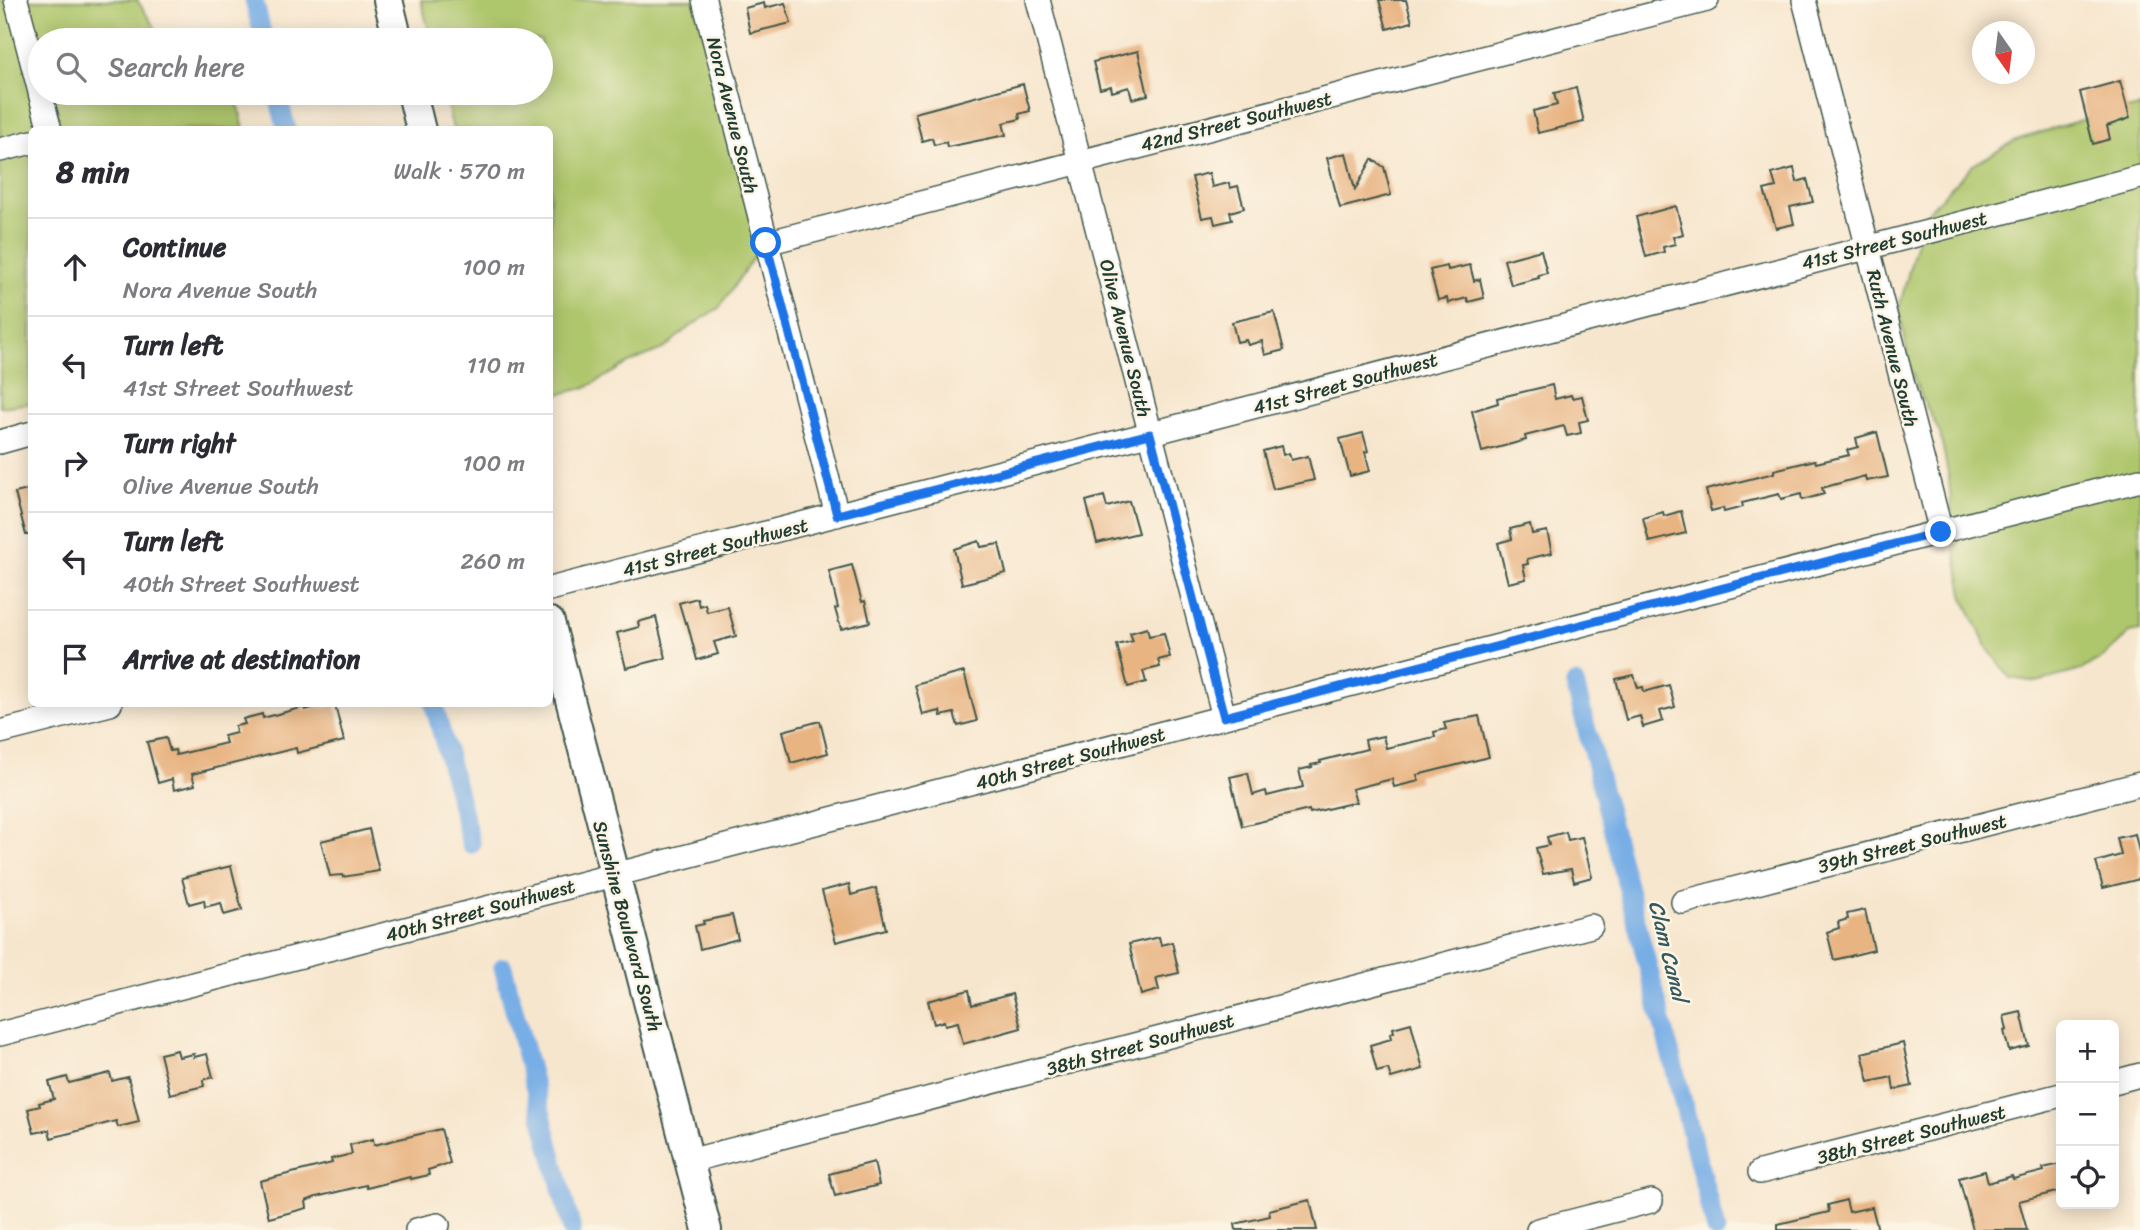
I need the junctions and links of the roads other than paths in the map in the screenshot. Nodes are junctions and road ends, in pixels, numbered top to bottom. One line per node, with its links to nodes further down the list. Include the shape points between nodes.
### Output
1 (16, 0): 8 (street)
2 (388, 0): 7 (street)
3 (704, 0): 17 (street, Nora Avenue South)
4 (1038, 0): 15 (street, Olive Avenue South)
5 (1707, 0): 15 (street, 42nd Street Southwest)
6 (1804, 0): 18 (street, Ruth Avenue South)
7 (395, 28)
8 (28, 46)
9 (43, 105): 11 (street)
10 (415, 105): 12 (street)
11 (49, 126)
12 (420, 126)
13 (28, 143): 14 (street)
14 (0, 150)
15 (1080, 162): 17 (street, 42nd Street Southwest); 20 (street, Olive Avenue South)
16 (2140, 177): 18 (street, 41st Street Southwest)
17 (766, 243): 23 (street, Nora Avenue South)
18 (1867, 247): 20 (street, 41st Street Southwest); 24 (street, Ruth Avenue South)
19 (28, 434): 21 (street)
20 (1150, 434): 23 (street, 41st Street Southwest); 28 (street, Olive Avenue South)
21 (0, 442)
22 (2140, 480): 24 (street, 40th Street Southwest)
23 (837, 515): 25 (street, 41st Street Southwest)
24 (1941, 532): 28 (street, 40th Street Southwest)
25 (553, 588)
26 (553, 634): 31 (street, Sunshine Boulevard South)
27 (98, 707): 29 (street)
28 (1224, 717): 31 (street, 40th Street Southwest)
29 (0, 732)
30 (2140, 784): 32 (street, 39th Street Southwest)
31 (615, 875): 34 (street, 40th Street Southwest); 38 (street, Sunshine Boulevard South)
32 (1683, 902)
33 (1591, 926): 38 (street, 38th Street Southwest)
34 (0, 1034)
35 (2140, 1075): 36 (street)
36 (2119, 1081)
37 (2056, 1096): 39 (street, 38th Street Southwest)
38 (689, 1161): 41 (street, Sunshine Boulevard South)
39 (1760, 1172)
40 (1651, 1201): 42 (street)
41 (707, 1230)
42 (1538, 1230)

